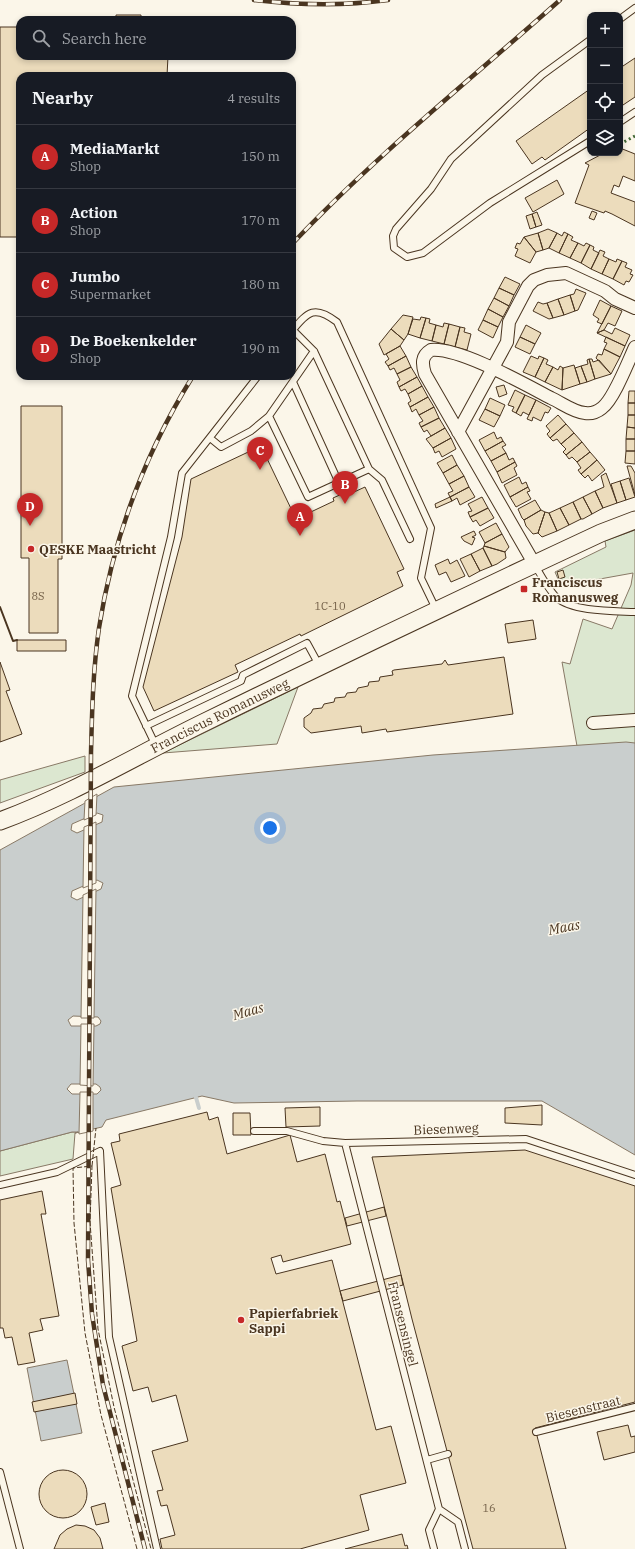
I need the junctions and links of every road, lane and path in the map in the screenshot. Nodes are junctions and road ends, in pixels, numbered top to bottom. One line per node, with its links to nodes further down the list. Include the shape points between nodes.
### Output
1 (635, 8): 2 (lane)
2 (623, 17)
3 (587, 42): 6 (lane, via 542,75 451,159 431,189 396,230 393,236 394,248 407,257 423,253 490,203)
4 (635, 112): 5 (lane)
5 (623, 120)
6 (587, 143)
7 (635, 308): 12 (street, via 566,273 540,277 528,286 509,322 507,342)
8 (296, 326): 24 (lane, via 310,312 318,311 337,322 431,528 421,578)
9 (296, 333): 11 (lane)
10 (635, 347): 12 (street, via 609,400 602,409 590,413 570,407)
11 (314, 351): 13 (lane); 19 (lane)
12 (494, 368): 17 (street); 17 (street, via 443,350 431,350 424,357 422,362 425,374)
13 (296, 378)
14 (255, 380): 18 (lane)
15 (293, 382): 16 (lane); 20 (lane)
16 (269, 416): 18 (lane, via 251,431 221,447); 20 (lane, via 308,497)
17 (458, 432): 23 (street)
18 (210, 438): 29 (lane, via 182,473 171,537 132,696)
19 (369, 469): 20 (lane); 22 (lane, via 382,480)
20 (339, 483)
21 (635, 520): 23 (street, Franciscus Romanusweg, via 601,533)
22 (410, 539)
23 (535, 565): 24 (street, Franciscus Romanusweg); 25 (lane, via 552,592 572,606)
24 (437, 611): 26 (street, Franciscus Romanusweg)
25 (635, 612)
26 (320, 666): 29 (lane, via 308,643 243,675 241,681); 30 (street, Franciscus Romanusweg)
27 (635, 720): 28 (street)
28 (593, 723)
29 (146, 726): 30 (lane)
30 (156, 746): 31 (street, Franciscus Romanusweg, via 46,803)
31 (0, 821)
32 (254, 1131): 33 (lane, Biesenweg, via 291,1131 323,1141)
33 (345, 1143): 34 (lane, Biesenweg, via 526,1139); 39 (lane, Fransensingel)
34 (635, 1174)
35 (0, 1185): 43 (lane, via 57,1172 100,1151 109,1337)
36 (635, 1407): 37 (lane, Biesenstraat)
37 (536, 1432)
38 (448, 1454): 39 (lane)
39 (427, 1460): 41 (lane, Fransensingel)
40 (0, 1472): 42 (lane)
41 (439, 1509): 44 (lane, via 429,1530); 45 (lane, via 458,1522)
42 (20, 1549)
43 (157, 1549)
44 (434, 1549)
45 (465, 1549)

